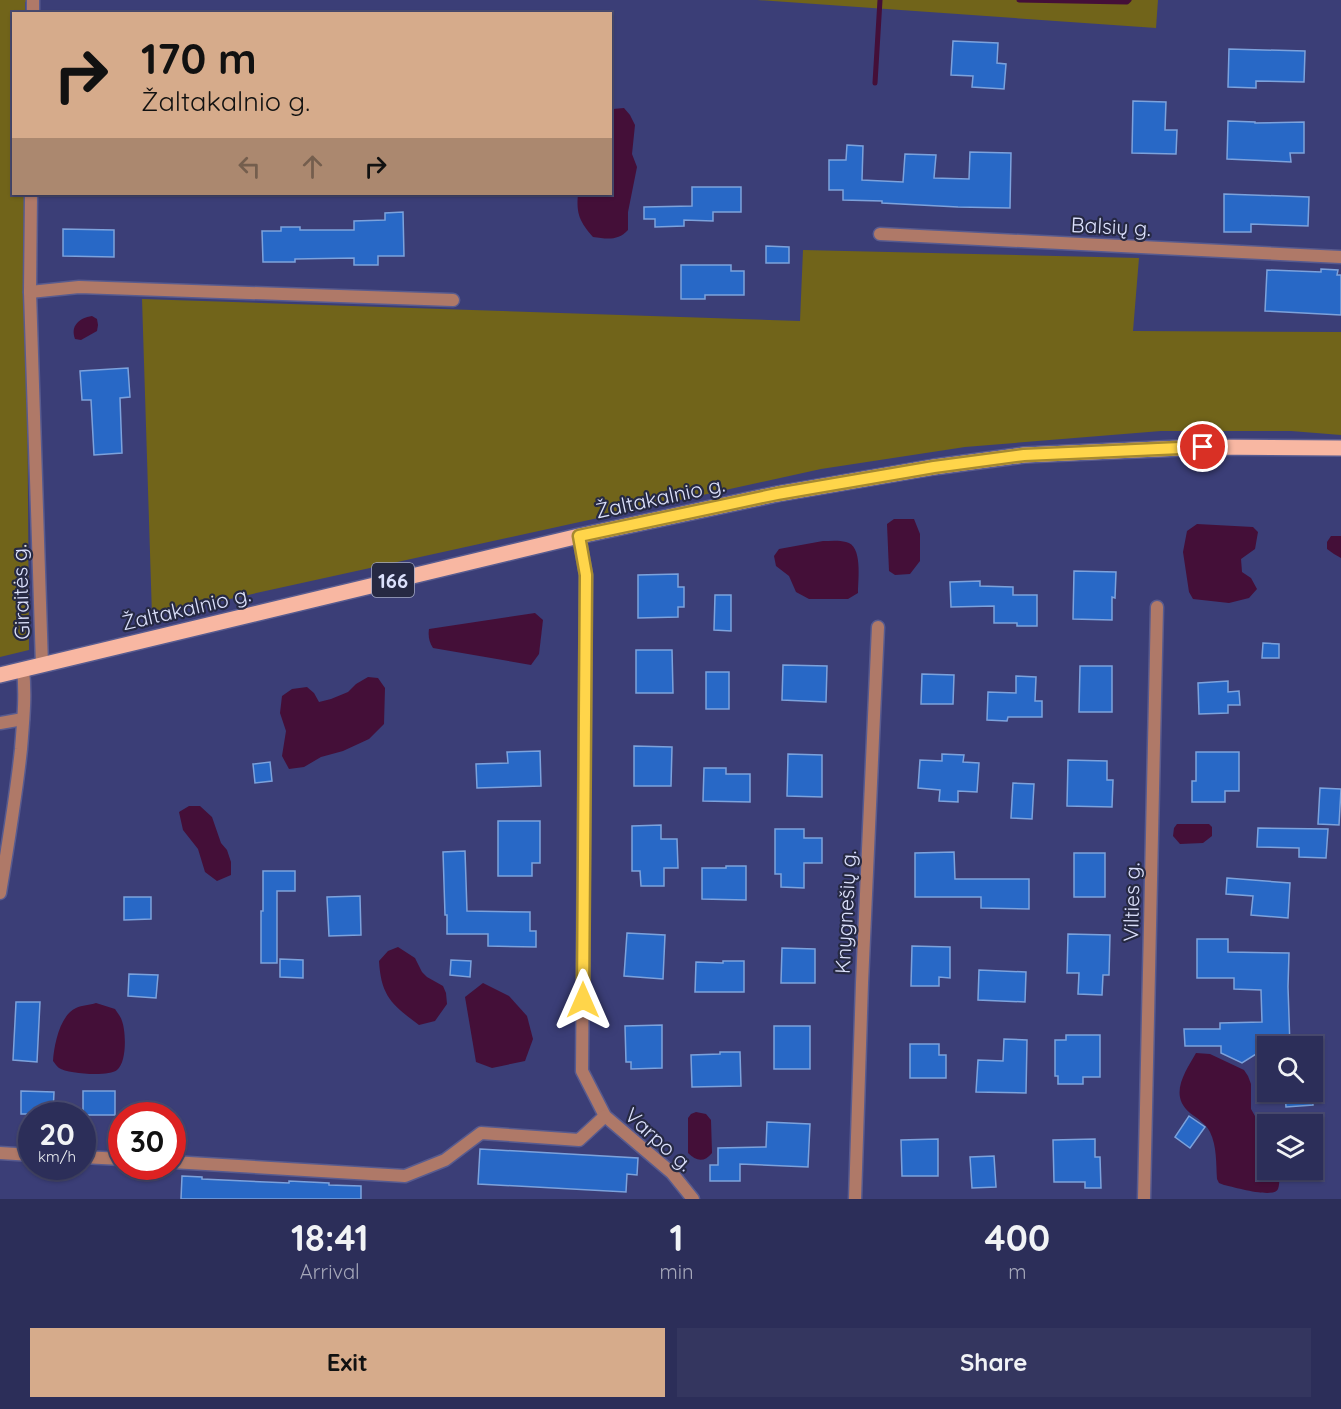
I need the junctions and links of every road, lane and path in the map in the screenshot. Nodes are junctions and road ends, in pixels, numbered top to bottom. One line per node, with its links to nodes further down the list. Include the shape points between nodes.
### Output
1 (31, 195): 4 (street, Giraitės g.)
2 (880, 234): 3 (street, Balsių g.)
3 (1341, 257)
4 (30, 292): 5 (street, via 79,287); 10 (street, Giraitės g.)
5 (453, 300)
6 (1341, 448): 7 (main road, Žaltakalnio g. / 166, via 1203,447 1024,455 777,494)
7 (579, 536): 10 (main road, Žaltakalnio g. / 166); 16 (street, Varpo g., via 586,575 582,1071)
8 (1157, 607): 22 (street, Vilties g.)
9 (878, 627): 21 (street, Knygnešių g.)
10 (42, 665): 11 (main road, Žaltakalnio g. / 166)
11 (23, 670): 12 (main road, Žaltakalnio g. / 166); 13 (street)
12 (0, 675)
13 (23, 719): 14 (street); 15 (street, via 16,798)
14 (0, 723)
15 (0, 893)
16 (604, 1116): 19 (street, via 579,1140 481,1133 445,1160 405,1176); 20 (street, Varpo g., via 672,1173)
17 (0, 1153): 18 (street)
18 (18, 1154)
19 (186, 1163)
20 (693, 1199)
21 (855, 1199)
22 (1144, 1199)

